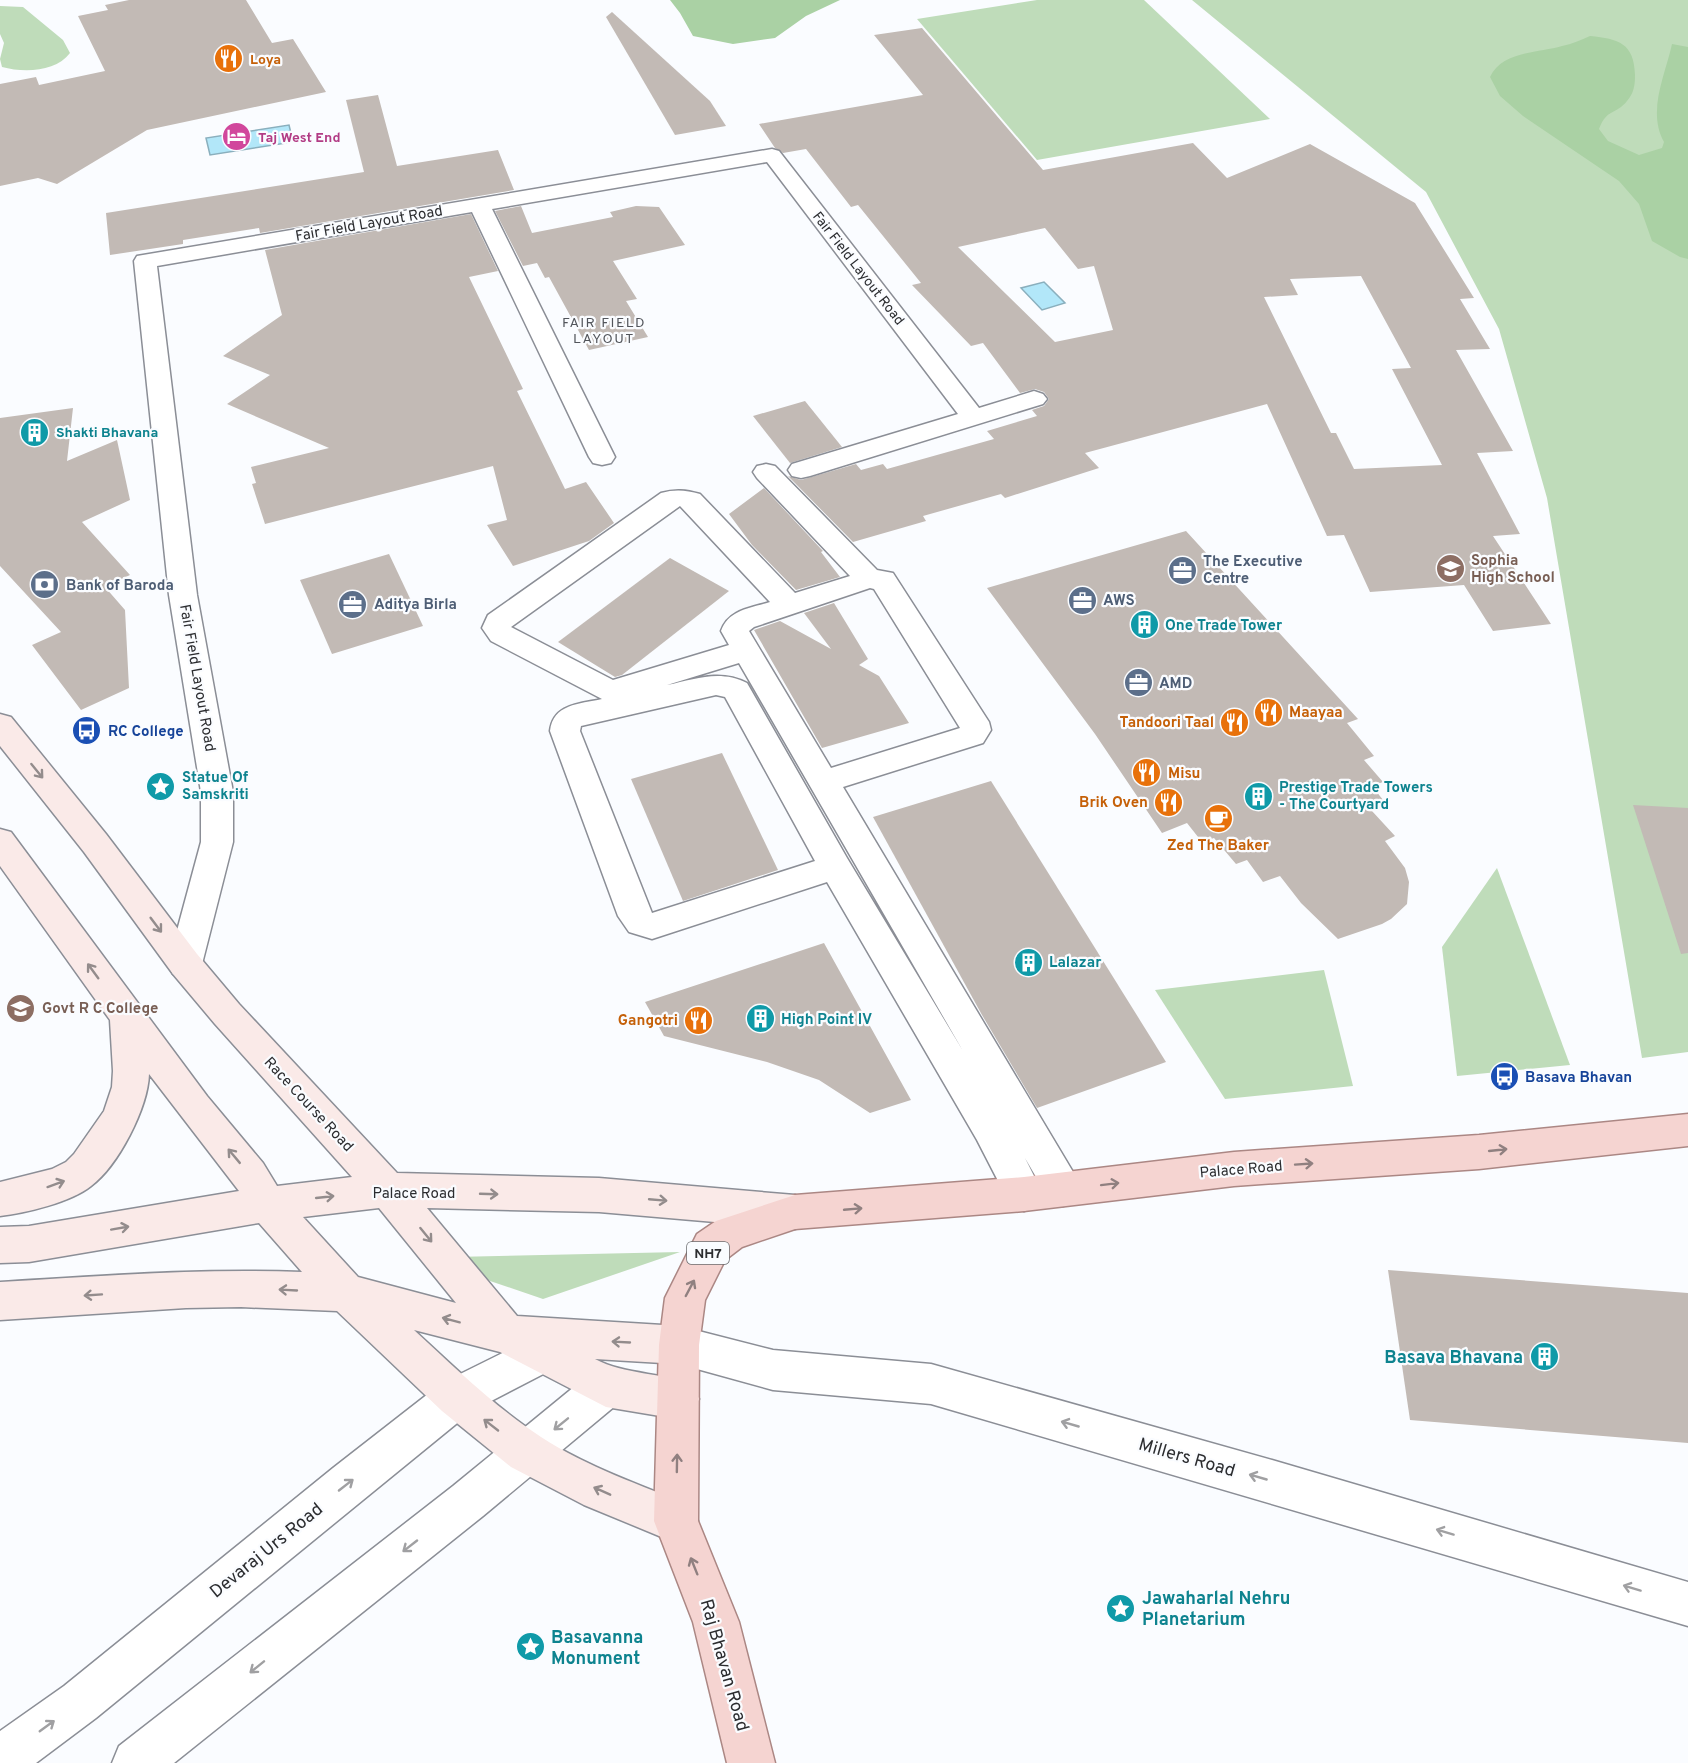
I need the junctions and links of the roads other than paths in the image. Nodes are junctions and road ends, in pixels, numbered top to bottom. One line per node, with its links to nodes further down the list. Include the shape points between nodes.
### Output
1 (479, 204): 3 (street, Fair Field Layout Road, via 771,155); 4 (street); 14 (street, Fair Field Layout Road, via 145,261 183,595 217,792 217,842)
2 (1034, 399): 3 (street)
3 (973, 417): 5 (street)
4 (602, 457)
5 (801, 470)
6 (766, 472): 7 (street)
7 (869, 579): 8 (street); 11 (street, via 883,580 887,585 976,730 972,735)
8 (790, 606): 9 (street, via 736,625 735,631); 9 (street, via 691,500 680,498 670,499 498,622 496,628 593,684 613,691)
9 (747, 650): 11 (street)
10 (0, 725): 14 (main road, Race Course Road, one-way to 14)
11 (826, 781): 17 (street)
12 (0, 841): 15 (main road, one-way to 12)
13 (835, 867): 13 (street, via 736,690 726,685 572,716 566,722 569,742 641,923 652,926); 19 (street, via 990,1129)
14 (185, 964): 18 (main road, Race Course Road)
15 (128, 1018): 20 (main road, one-way to 15, via 15,1198 77,1176 99,1152 130,1088); 21 (main road, one-way to 15, via 250,1174)
16 (1688, 1130): 17 (main road, Palace Road, one-way to 16, via 1234,1168 1479,1152)
17 (1063, 1189): 19 (main road, Palace Road)
18 (388, 1190): 21 (main road, Palace Road, one-way to 18); 22 (main road, Palace Road, one-way to 22, via 599,1195); 26 (main road, Race Course Road, one-way to 26)
19 (1024, 1194): 22 (main road, Palace Road, one-way to 19)
20 (0, 1199)
21 (267, 1204): 23 (main road, Palace Road, one-way to 21, via 29,1244); 24 (main road)
22 (795, 1212): 27 (main road, Palace Road / NH7, one-way to 22, via 685,1298 711,1248 730,1234)
23 (0, 1245)
24 (346, 1293): 25 (main road, one-way to 25, via 197,1288); 26 (main road, one-way to 24); 29 (main road)
25 (0, 1301)
26 (524, 1344): 27 (main road, one-way to 26); 28 (main road, Race Course Road); 29 (street, Devaraj Urs Road)
27 (679, 1345): 30 (main road, Palace Road / NH7); 33 (street, Millers Road, one-way to 27, via 932,1384 773,1370)
28 (606, 1387): 30 (main road, Race Course Road); 31 (street, one-way to 31)
29 (457, 1397): 31 (main road, one-way to 29); 34 (street, Devaraj Urs Road, one-way to 29, via 80,1702)
30 (678, 1399): 32 (main road, Palace Road / NH7, one-way to 30)
31 (526, 1452): 32 (main road, one-way to 31, via 599,1490); 35 (street, one-way to 35)
32 (676, 1521): 36 (main road, Raj Bhavan Road, one-way to 32, via 716,1622)
33 (1688, 1605)
34 (0, 1760)
35 (136, 1763)
36 (751, 1763)

